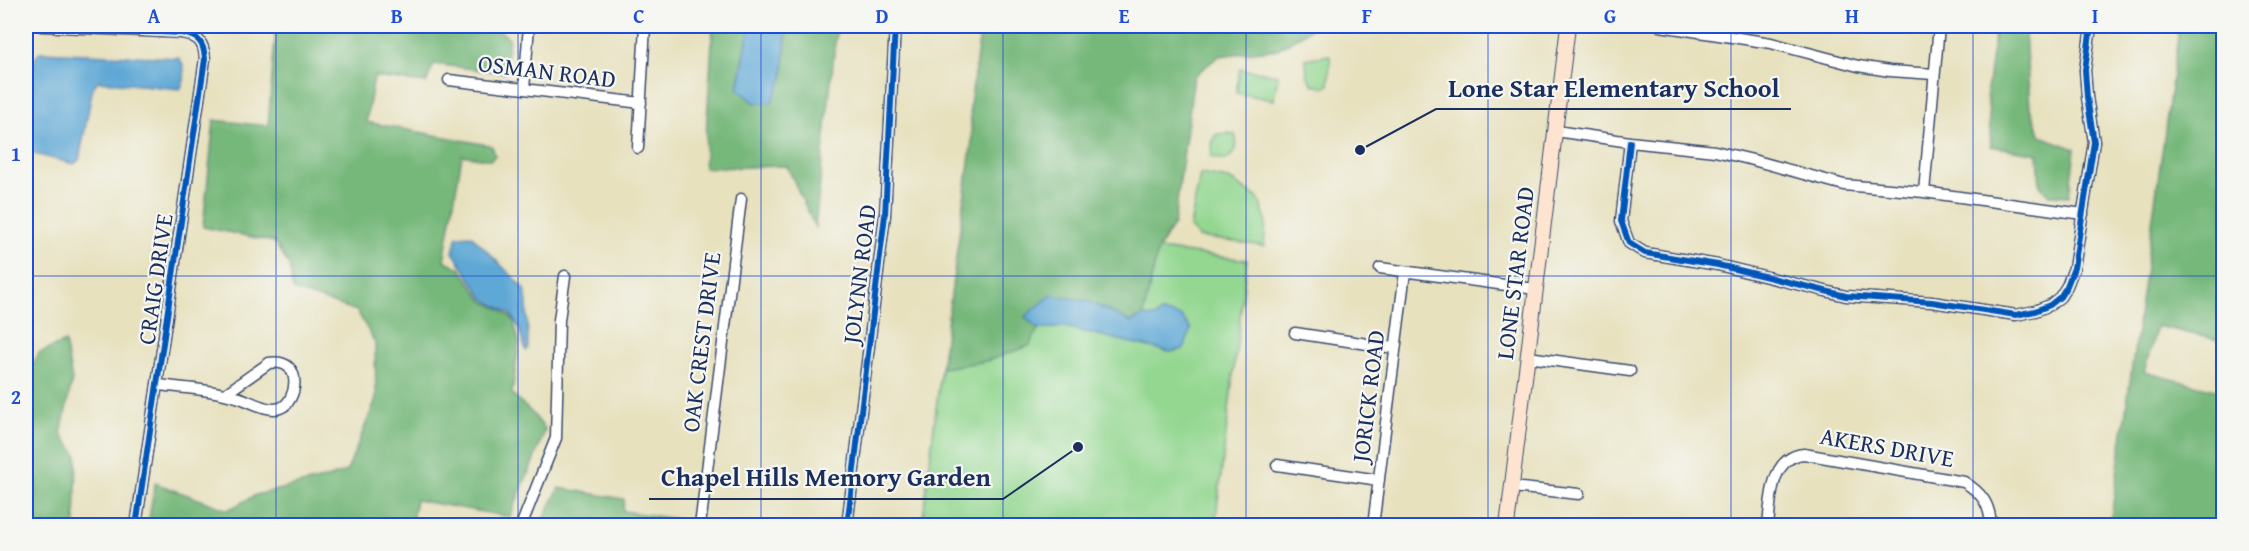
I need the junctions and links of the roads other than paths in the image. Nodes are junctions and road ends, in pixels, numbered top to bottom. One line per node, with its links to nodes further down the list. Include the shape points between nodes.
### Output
1 (41, 26): 27 (street, CRAIG DRIVE, via 182,33 200,39 204,48)
2 (529, 26): 11 (street)
3 (645, 26): 12 (street)
4 (895, 26): 36 (street, JOLYNN ROAD, via 885,215)
5 (1568, 26): 13 (street, LONE STAR ROAD)
6 (1660, 26): 9 (street, via 1771,42 1858,66)
7 (1939, 26): 9 (street)
8 (2091, 26): 18 (street, via 2085,70 2094,142)
9 (1934, 74): 16 (street)
10 (449, 80): 11 (street, OSMAN ROAD)
11 (524, 89): 12 (street, OSMAN ROAD)
12 (641, 103): 15 (street)
13 (1556, 131): 14 (street); 22 (street, LONE STAR ROAD)
14 (1630, 142): 16 (street, via 1715,151 1844,185); 18 (street, via 1622,221 1629,243 1645,253 1718,265 1846,296 2016,315 2035,311 2050,305 2067,286)
15 (638, 148)
16 (1924, 192): 18 (street)
17 (741, 199): 35 (street, OAK CREST DRIVE)
18 (2083, 214)
19 (1380, 268): 20 (street)
20 (1405, 272): 22 (street); 24 (street, JORICK ROAD)
21 (565, 276): 34 (street, via 559,320 555,438)
22 (1535, 289): 25 (street, LONE STAR ROAD)
23 (1295, 333): 24 (street)
24 (1394, 348): 30 (street, JORICK ROAD)
25 (1528, 357): 26 (street); 31 (street, LONE STAR ROAD)
26 (1630, 372)
27 (158, 385): 28 (street); 33 (street, CRAIG DRIVE)
28 (225, 394): 28 (street, via 272,409 282,408 288,402 295,378 286,364 269,363)
29 (1277, 465): 30 (street)
30 (1378, 480): 37 (street, JORICK ROAD)
31 (1512, 487): 32 (street); 38 (street, LONE STAR ROAD)
32 (1579, 494)
33 (136, 525)
34 (521, 525)
35 (700, 525)
36 (847, 525)
37 (1373, 525)
38 (1507, 525)
39 (1768, 525): 40 (street, AKERS DRIVE, via 1772,488 1782,465 1792,456 1814,454 1964,482 1983,497)
40 (1991, 525)

